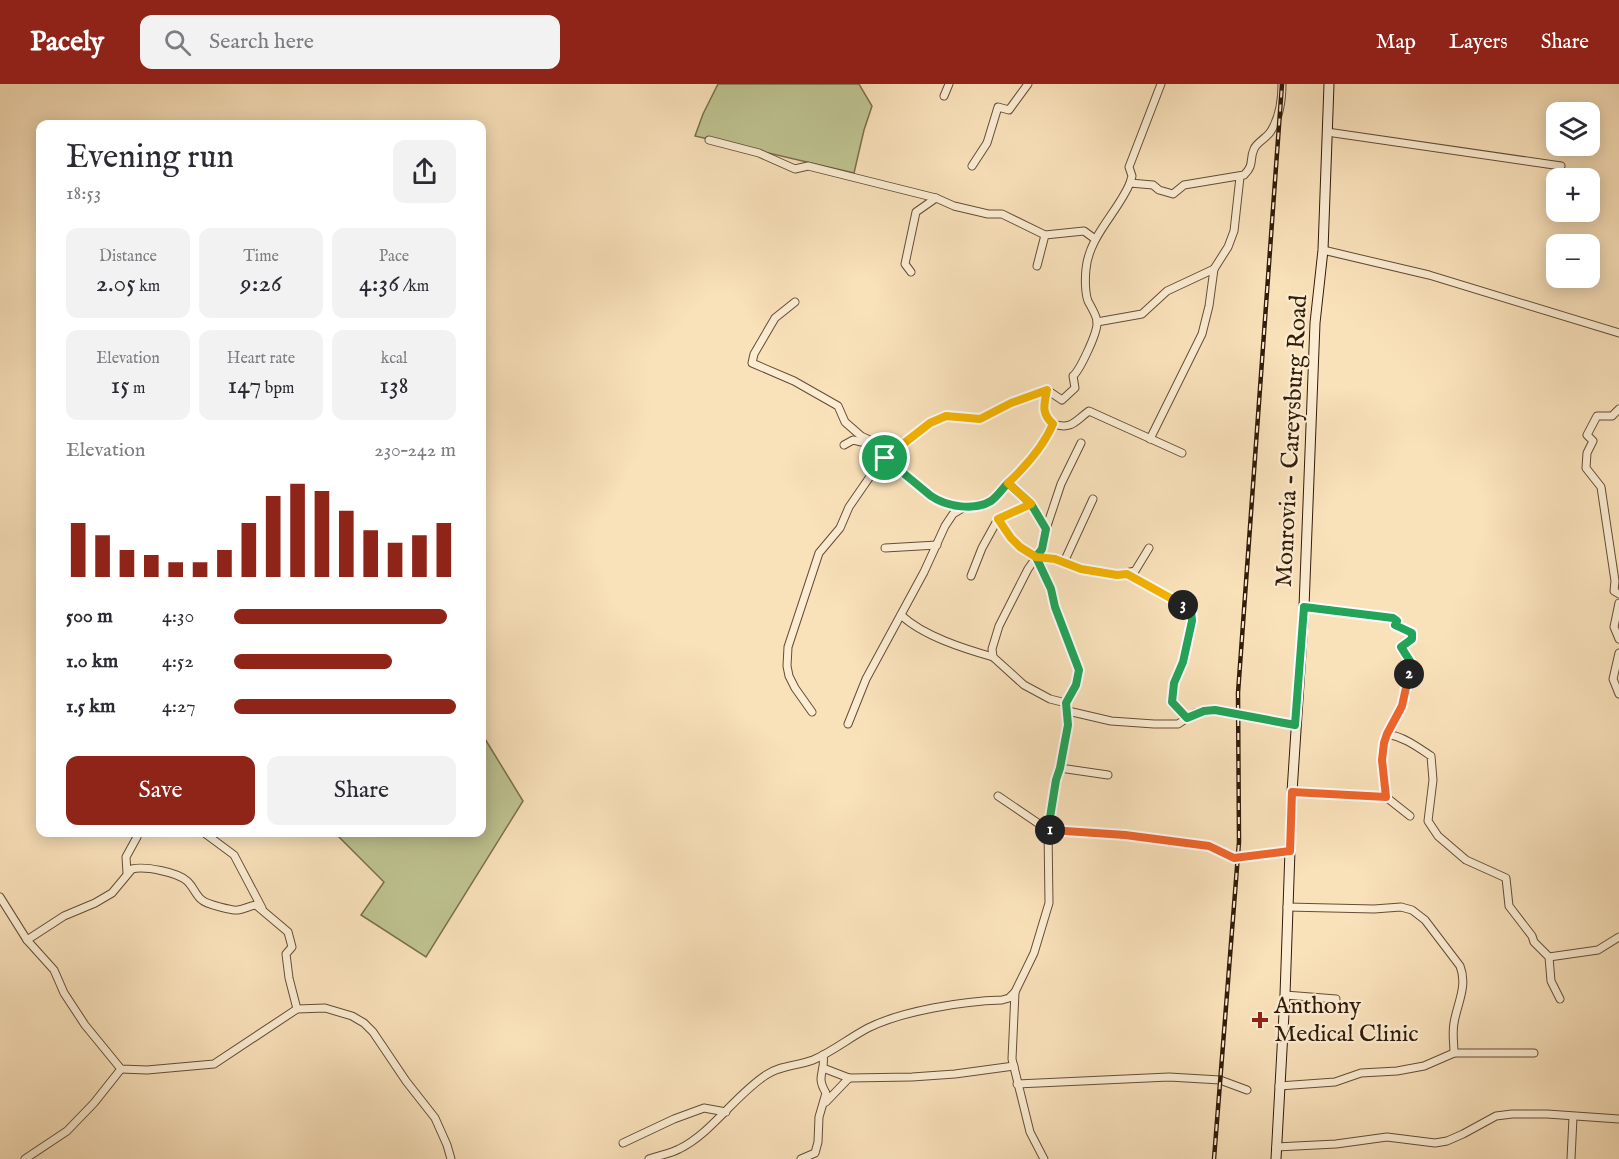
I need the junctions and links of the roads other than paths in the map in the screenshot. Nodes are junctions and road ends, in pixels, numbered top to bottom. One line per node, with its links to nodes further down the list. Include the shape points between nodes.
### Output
1 (949, 84): 6 (street)
2 (1028, 84): 9 (street, via 1009,110 998,107 987,143)
3 (1161, 84): 12 (street, via 1129,168)
4 (1282, 84): 11 (street, via 1275,123 1254,147 1251,168)
5 (1329, 84): 7 (main road, Monrovia - Careysburg Road)
6 (944, 96)
7 (1327, 132): 10 (street); 16 (main road, Monrovia - Careysburg Road)
8 (709, 140): 13 (street, via 759,153 795,169 808,166)
9 (972, 166)
10 (1561, 166)
11 (1240, 177): 12 (street, via 1184,185 1173,194 1153,184); 18 (street, via 1234,231)
12 (1130, 183): 15 (street)
13 (936, 198): 14 (street, via 954,206 1002,214); 19 (street, via 921,206 913,217 905,264)
14 (1045, 235): 15 (street, via 1084,231); 17 (street)
15 (1095, 239): 21 (street, via 1086,268 1087,298)
16 (1323, 250): 22 (street, via 1429,275); 47 (main road, Monrovia - Careysburg Road, via 1315,322)
17 (1037, 266)
18 (1214, 269): 21 (street, via 1167,291 1142,314); 26 (street, via 1202,334)
19 (911, 272)
20 (795, 302): 27 (street, via 775,318 754,354 753,363 838,406 845,422)
21 (1098, 322): 23 (street, via 1093,340 1073,376 1075,388 1062,400)
22 (1619, 333)
23 (1047, 390): 25 (street, via 1045,413); 31 (street, via 980,419 946,416 930,423)
24 (1619, 409): 45 (street, via 1612,416 1597,416 1592,423 1587,435 1593,441 1585,462 1601,487 1614,591)
25 (1053, 424): 26 (street, via 1070,426 1089,411); 32 (street, via 1047,438)
26 (1150, 439): 30 (street)
27 (873, 442): 29 (street, via 853,440); 31 (street)
28 (1081, 443): 37 (street, via 1061,484)
29 (844, 445)
30 (1182, 453)
31 (885, 458): 35 (street, via 938,501); 55 (street, via 819,553 788,647 789,676)
32 (1008, 483): 34 (street); 35 (street, via 993,500 978,507)
33 (1093, 499): 42 (street)
34 (1031, 504): 36 (street); 37 (street)
35 (966, 506): 38 (street, via 953,514)
36 (998, 519): 41 (street, via 1020,547); 44 (street)
37 (1046, 529): 41 (street)
38 (937, 545): 39 (street); 48 (street)
39 (885, 548)
40 (1149, 548): 43 (street, via 1135,571)
41 (1036, 557): 42 (street); 51 (street, via 999,626); 53 (street, via 1079,670)
42 (1065, 562): 43 (street, via 1081,569)
43 (1127, 574): 56 (street, via 1191,609 1192,621 1172,702)
44 (971, 576)
45 (1619, 594)
46 (1619, 603): 49 (street, via 1614,627)
47 (1304, 607): 58 (main road, Monrovia - Careysburg Road); 59 (street, via 1393,618 1397,621 1395,625 1412,633 1412,639 1401,647 1410,661 1405,697)
48 (901, 615): 51 (street, via 939,637); 57 (street, via 866,679)
49 (1619, 639)
50 (1619, 653): 52 (street, via 1613,679)
51 (993, 657): 53 (street, via 1023,685)
52 (1619, 694)
53 (1066, 703): 54 (street)
54 (1068, 711): 56 (street, via 1136,724 1178,724); 60 (street)
55 (812, 712)
56 (1187, 718): 58 (street, via 1215,710)
57 (848, 724)
58 (1295, 725): 62 (main road, Monrovia - Careysburg Road)
59 (1387, 734): 64 (street, via 1382,760); 76 (street, via 1400,736 1431,756 1433,780 1428,821 1438,836 1466,860 1506,878 1509,906)
60 (1060, 768): 61 (street); 66 (street)
61 (1108, 775)
62 (1292, 792): 64 (street); 69 (main road, Monrovia - Careysburg Road)
63 (998, 796): 66 (street)
64 (1386, 797): 65 (street)
65 (1410, 816)
66 (1048, 830): 69 (street, via 1209,846 1234,858); 77 (street, via 1049,903 1034,953)
67 (137, 837): 70 (street, via 126,857)
68 (210, 837): 73 (street, via 234,855)
69 (1290, 851): 72 (main road, Monrovia - Careysburg Road)
70 (127, 873): 73 (street, via 140,867 175,875 190,883 202,900 234,910 256,905); 75 (street, via 112,893 64,916)
71 (0, 897): 75 (street)
72 (1287, 907): 78 (main road, Monrovia - Careysburg Road); 82 (street, via 1401,907 1425,920 1463,974 1453,1025)
73 (262, 908): 81 (street, via 288,932 292,947 286,954)
74 (1619, 937): 76 (street, via 1598,950)
75 (27, 940): 87 (street, via 54,970 85,1025)
76 (1549, 957): 80 (street, via 1551,981)
77 (1015, 992): 84 (street, via 1002,1000 931,1010 884,1022); 85 (street)
78 (1285, 995): 79 (street); 90 (main road, Monrovia - Careysburg Road)
79 (1336, 999)
80 (1560, 999)
81 (297, 1009): 87 (street, via 214,1064); 99 (street, via 325,1008 364,1023 435,1118)
82 (1454, 1053): 83 (street); 90 (street, via 1406,1070 1361,1073 1335,1082)
83 (1534, 1053)
84 (823, 1055): 86 (street); 93 (street, via 780,1067 764,1076)
85 (1014, 1066): 88 (street, via 934,1076); 89 (street)
86 (823, 1068): 88 (street); 92 (street, via 820,1083 826,1094)
87 (120, 1069): 98 (street, via 68,1131)
88 (849, 1078): 92 (street)
89 (1017, 1084): 91 (street, via 1169,1077 1220,1080); 102 (street, via 1030,1132)
90 (1279, 1086): 97 (main road, Monrovia - Careysburg Road)
91 (1247, 1090)
92 (825, 1103): 101 (street, via 819,1117 815,1153)
93 (726, 1112): 96 (street, via 704,1108); 100 (street, via 690,1143)
94 (1573, 1116): 95 (street); 97 (street, via 1496,1116 1435,1143 1387,1137); 104 (street)
95 (1619, 1119)
96 (623, 1143)
97 (1276, 1147): 103 (main road, Monrovia - Careysburg Road)
98 (25, 1159)
99 (451, 1159)
100 (649, 1159)
101 (801, 1159)
102 (1044, 1159)
103 (1276, 1159)
104 (1571, 1159)

